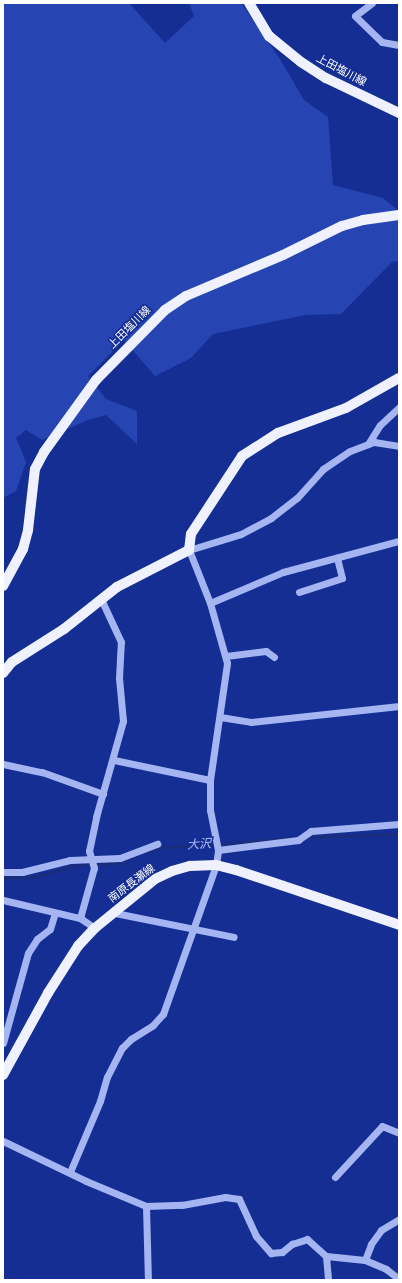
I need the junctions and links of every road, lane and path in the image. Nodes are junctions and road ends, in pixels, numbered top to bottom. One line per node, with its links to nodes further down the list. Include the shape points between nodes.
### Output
1 (249, 3): 4 (main road, 上田塩川線, via 269,36 301,62)
2 (372, 3): 3 (street, via 355,16 382,42)
3 (399, 45)
4 (399, 113)
5 (399, 215): 13 (main road, 上田塩川線, via 342,226 283,255 186,296 165,310 96,380 44,452 35,469 28,530 23,549)
6 (399, 378): 11 (main road, via 346,408 278,433 242,456 191,534)
7 (399, 407): 8 (street, via 380,425)
8 (368, 444): 9 (street, via 385,442); 11 (street, via 350,451 323,469 297,498 271,518 241,534)
9 (399, 446)
10 (399, 541): 12 (street)
11 (189, 550): 15 (main road, via 117,587); 16 (street)
12 (336, 558): 14 (street, via 342,578); 16 (street, via 283,572)
13 (3, 586)
14 (299, 592)
15 (102, 601): 19 (main road, via 12,662); 22 (street, via 121,642 118,678 123,721)
16 (210, 603): 17 (street)
17 (226, 656): 18 (street, via 266,650); 21 (street)
18 (274, 657)
19 (3, 673)
20 (399, 706): 21 (street, via 251,722)
21 (220, 717): 24 (street)
22 (114, 760): 24 (street); 25 (street)
23 (3, 764): 25 (street, via 42,772)
24 (210, 780): 28 (street, via 211,816)
25 (103, 794): 29 (street, via 91,844)
26 (399, 824): 28 (street, via 311,831 298,840)
27 (156, 844): 29 (street, via 120,858)
28 (218, 850): 30 (street)
29 (91, 858): 31 (street, via 70,860 22,872); 35 (street, via 94,868)
30 (216, 865): 34 (main road, 南原長瀬線, via 190,866 154,879); 36 (main road, 南原長瀬線); 38 (street)
31 (3, 872)
32 (3, 900): 33 (street)
33 (55, 913): 35 (street); 40 (street, via 50,929 37,939 28,953)
34 (114, 913): 37 (main road, 南原長瀬線); 38 (street)
35 (80, 918): 37 (street)
36 (399, 925)
37 (95, 928): 41 (main road, 南原長瀬線, via 78,946 48,992)
38 (193, 930): 39 (street); 44 (street, via 163,1014 154,1025 131,1039 122,1048 107,1077 100,1101)
39 (234, 937)
40 (3, 1043)
41 (3, 1075)
42 (399, 1133): 45 (street, via 382,1126)
43 (3, 1140): 44 (street)
44 (70, 1172): 46 (street)
45 (334, 1177)
46 (146, 1206): 48 (street, via 182,1205 225,1197 239,1200 256,1236 272,1253 282,1252 292,1244 307,1239); 51 (street)
47 (399, 1219): 49 (street, via 381,1230 371,1244)
48 (326, 1256): 49 (street); 52 (street)
49 (366, 1260): 50 (street)
50 (399, 1278)
51 (148, 1280)
52 (328, 1280)

